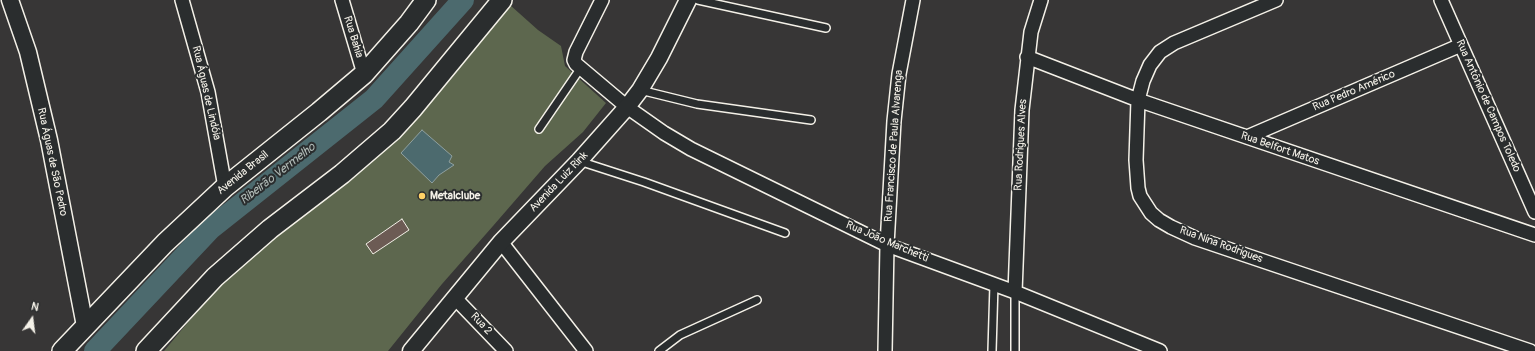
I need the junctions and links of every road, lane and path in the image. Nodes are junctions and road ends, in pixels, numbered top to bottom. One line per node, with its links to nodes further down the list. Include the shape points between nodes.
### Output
1 (10, 0): 35 (street, Rua Águas de São Pedro, via 28,52 49,140)
2 (182, 0): 25 (street, Rua Águas de Lindóia, via 208,92)
3 (342, 0): 17 (street, Rua Bahia)
4 (426, 0): 17 (main road, Avenida Brasil)
5 (502, 0): 37 (main road, via 392,131 342,174 270,229 215,277)
6 (602, 0): 16 (street, via 576,52 574,60)
7 (688, 0): 18 (street, Avenida Luiz Rink)
8 (698, 0): 13 (lane)
9 (914, 0): 30 (street, Rua Francisco de Paula Alvarenga, via 899,74)
10 (1041, 0): 15 (street, Rua Rodrigues Alves)
11 (1276, 0): 19 (street, Rua Nina Rodrigues, via 1174,42 1160,52 1150,65)
12 (1441, 0): 14 (street, Rua Antônio de Campos Toledo)
13 (826, 28)
14 (1461, 45): 23 (street, Rua Pedro Américo); 26 (street, Rua Antônio de Campos Toledo)
15 (1027, 57): 19 (street, Rua Belfort Matos); 32 (street, Rua Rodrigues Alves, via 1022,110)
16 (580, 68): 20 (street, Rua João Marchetti); 22 (lane)
17 (364, 74): 25 (main road, Avenida Brasil)
18 (640, 90): 20 (street, Avenida Luiz Rink); 21 (lane, via 697,104)
19 (1138, 100): 23 (street, Rua Belfort Matos); 46 (street, Rua Nina Rodrigues, via 1138,188 1145,205 1159,220 1195,238)
20 (627, 107): 24 (street, Avenida Luiz Rink); 30 (street, Rua João Marchetti, via 691,149)
21 (811, 120)
22 (539, 129)
23 (1247, 137): 28 (street, Rua Belfort Matos)
24 (579, 161): 27 (lane); 29 (street, Avenida Luiz Rink)
25 (225, 187): 35 (main road, Avenida Brasil, via 165,243)
26 (1535, 212)
27 (785, 233)
28 (1535, 235)
29 (501, 242): 33 (street, Avenida Luiz Rink); 40 (street)
30 (887, 244): 31 (street, Rua João Marchetti); 42 (street, Rua Francisco de Paula Alvarenga)
31 (994, 284): 32 (street, Rua João Marchetti); 43 (lane)
32 (1015, 292): 44 (lane); 45 (street, Rua João Marchetti)
33 (456, 298): 38 (street, Avenida Luiz Rink); 39 (street, Rua 2)
34 (757, 300): 41 (lane, via 680,335)
35 (85, 326): 36 (main road, Avenida Brasil)
36 (62, 351)
37 (146, 351)
38 (411, 351)
39 (506, 351)
40 (586, 351)
41 (659, 351)
42 (885, 351)
43 (992, 351)
44 (1015, 351)
45 (1160, 351)
46 (1528, 351)

